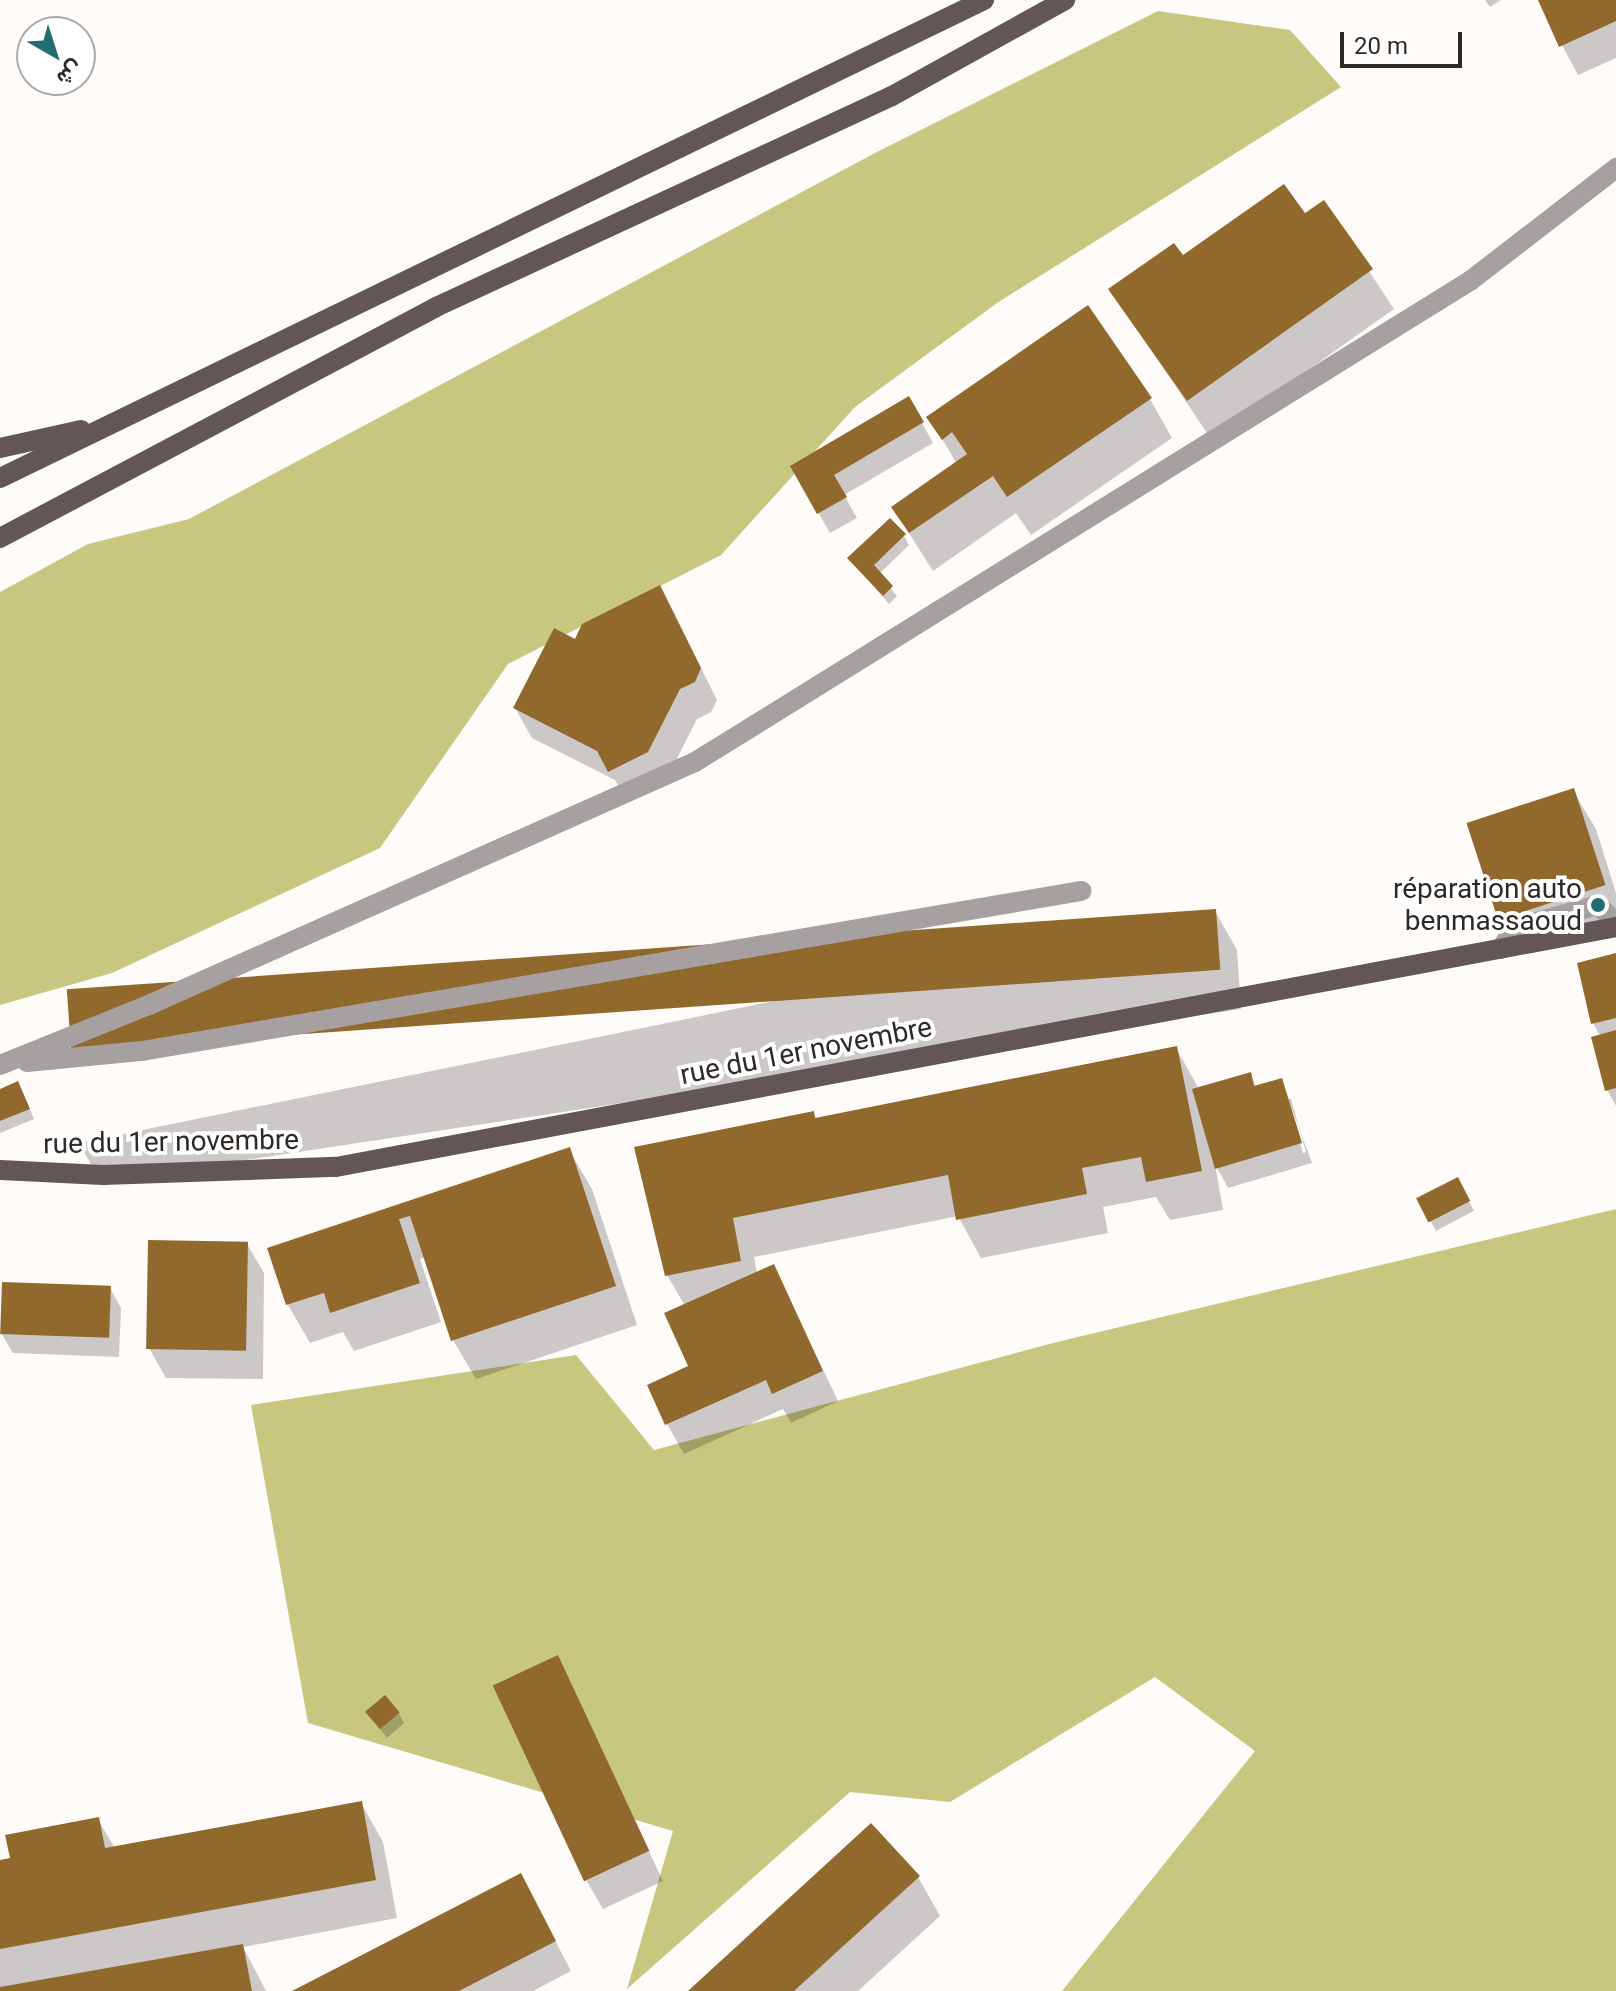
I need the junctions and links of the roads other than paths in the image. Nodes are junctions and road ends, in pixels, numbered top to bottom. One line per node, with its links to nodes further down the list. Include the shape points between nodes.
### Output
1 (984, 0): 4 (main road)
2 (1065, 0): 7 (main road, via 892,96 436,307)
3 (1616, 168): 10 (street, via 1470,281 695,762)
4 (116, 421): 5 (main road); 6 (main road)
5 (0, 448)
6 (0, 478)
7 (0, 538)
8 (1081, 891): 10 (street, via 142,1051)
9 (1616, 925): 11 (main road, rue du 1er novembre, via 336,1167 103,1175)
10 (2, 1065)
11 (0, 1170)

